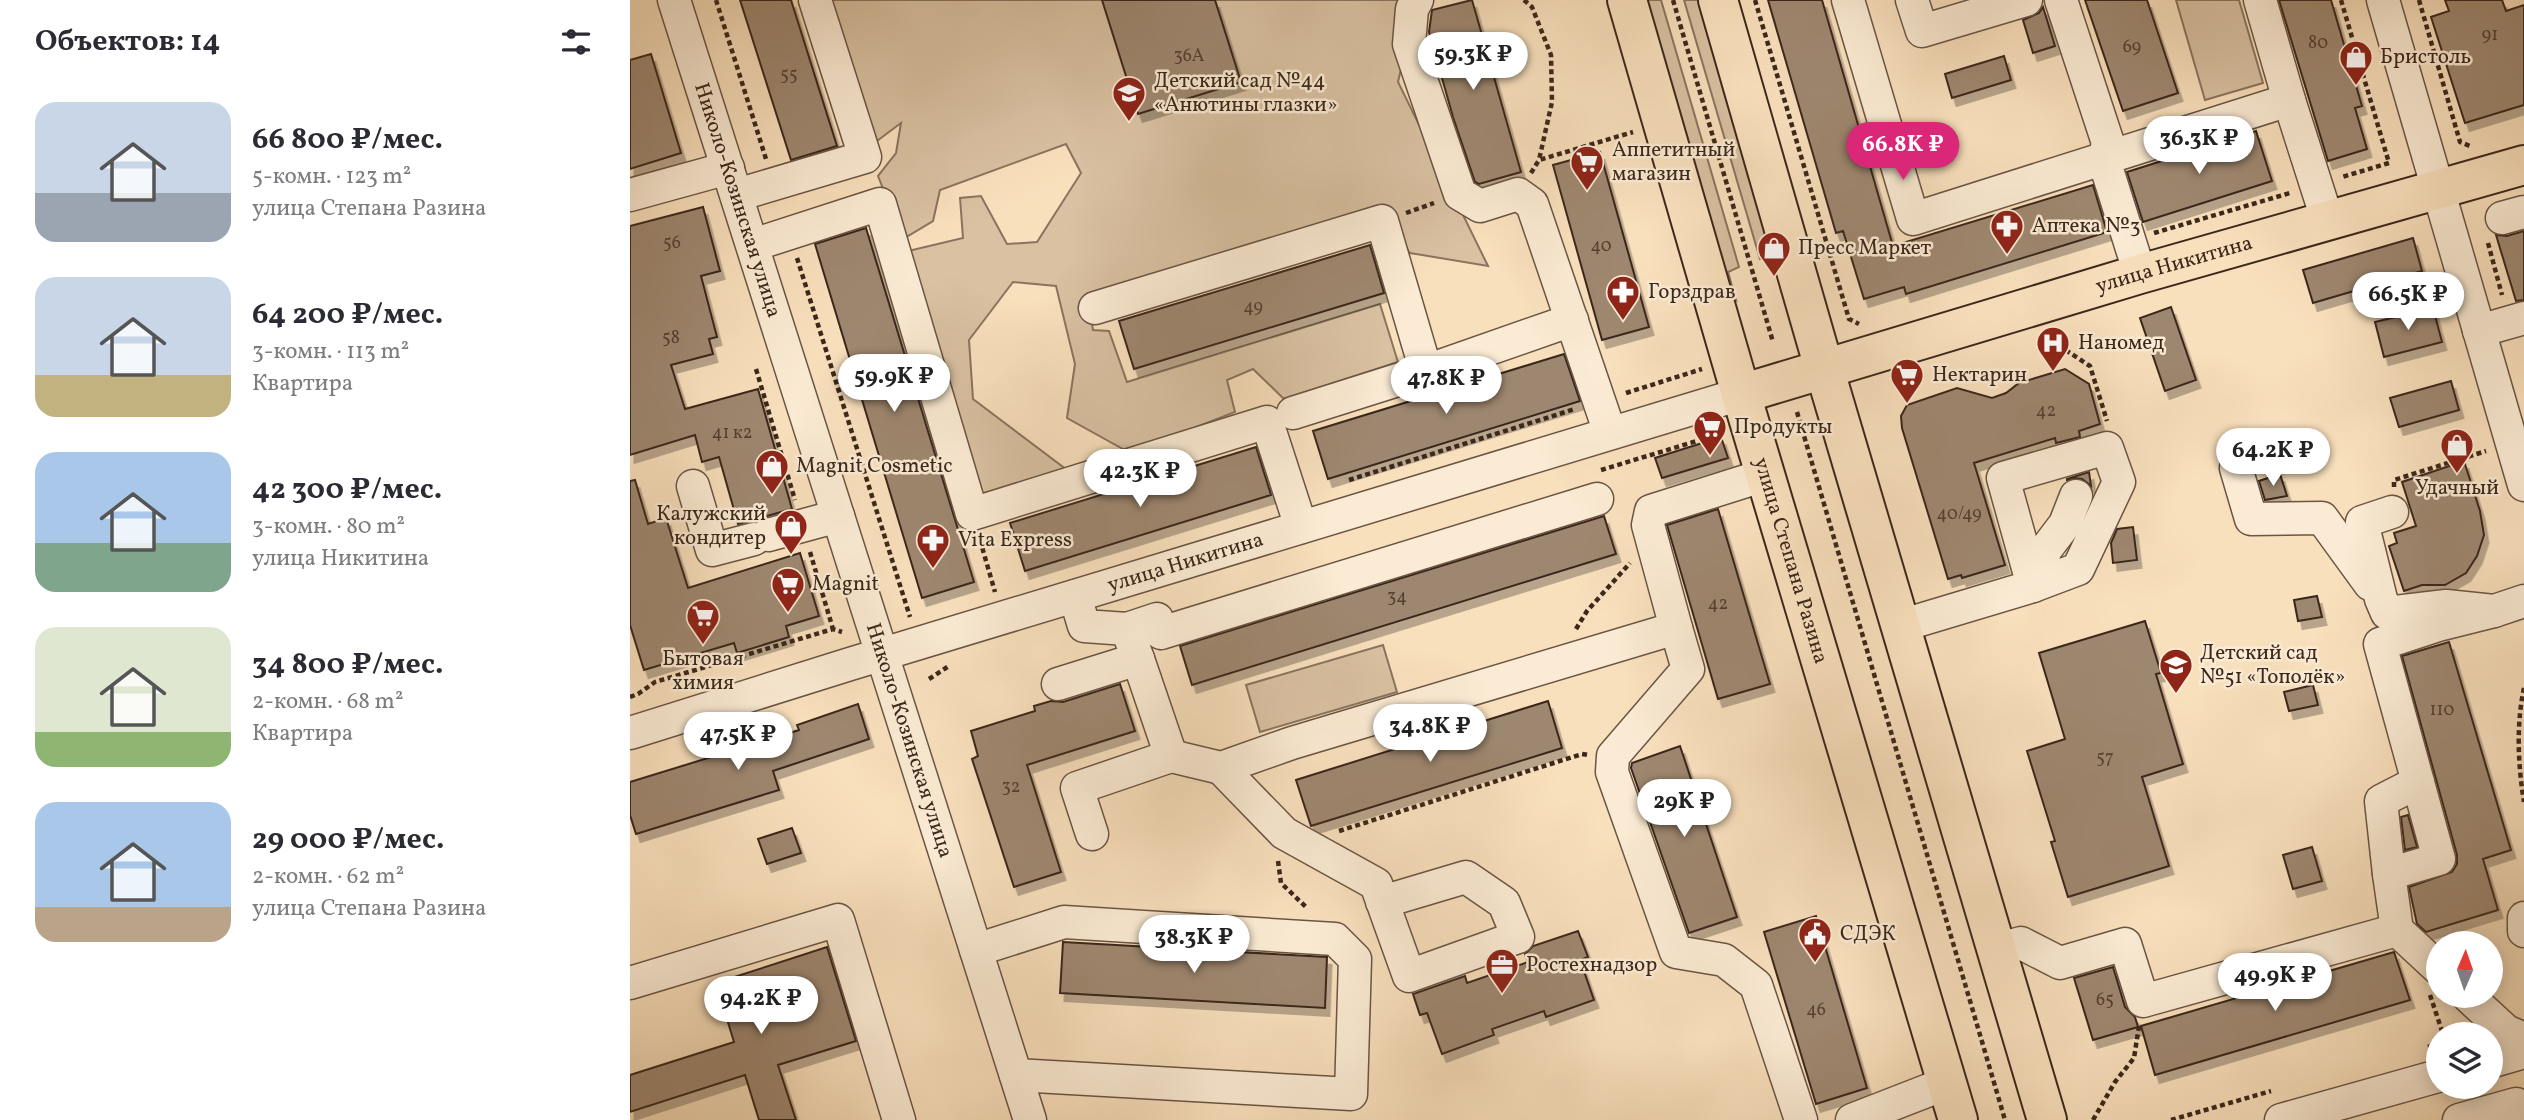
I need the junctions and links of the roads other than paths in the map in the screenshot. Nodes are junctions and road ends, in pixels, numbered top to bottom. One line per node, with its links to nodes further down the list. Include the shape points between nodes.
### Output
1 (674, 0): 15 (street, Николо-Козинская улица)
2 (815, 0): 15 (street, via 865,156 774,184)
3 (1417, 0): 22 (street, via 1409,44 1460,194 1480,206 1518,194 1532,204)
4 (1627, 0): 27 (main road, улица Степана Разина)
5 (1718, 0): 25 (main road)
6 (1848, 0): 13 (street, via 1913,219)
7 (1912, 0): 8 (street, via 1922,31)
8 (2026, 0)
9 (2062, 0): 13 (street, via 2108,143)
10 (2260, 0): 12 (street)
11 (2383, 0): 16 (street)
12 (2289, 100): 13 (street); 18 (street)
13 (2104, 160): 20 (street)
14 (2524, 165): 16 (main road, улица Никитина)
15 (733, 181): 17 (street); 19 (street, Николо-Козинская улица)
16 (2439, 190): 18 (main road, улица Никитина); 24 (street)
17 (630, 195)
18 (2328, 222): 20 (main road, улица Никитина)
19 (753, 245): 37 (street, Николо-Козинская улица); 38 (street, via 880,204 972,514 1267,422)
20 (2140, 274): 25 (main road, улица Никитина)
21 (1096, 309): 26 (street, via 1382,221)
22 (1572, 320): 26 (street); 29 (street)
23 (2516, 320): 24 (street)
24 (2479, 331): 32 (street)
25 (1824, 368): 27 (main road, улица Никитина); 44 (main road)
26 (1426, 371): 28 (street)
27 (1741, 394): 29 (street, улица Никитина); 31 (main road, улица Степана Разина)
28 (1293, 413)
29 (1610, 433): 38 (street, улица Никитина)
30 (2236, 468): 41 (street, via 2251,519 2322,518)
31 (1765, 475): 45 (street, via 1651,512 1648,525); 70 (main road, улица Степана Разина)
32 (2524, 485)
33 (693, 486): 37 (street, via 712,550)
34 (2076, 496): 39 (street, via 2065,524 2046,550)
35 (1597, 499): 46 (street, via 1161,633 1157,619)
36 (2392, 512): 41 (street, via 2362,522)
37 (838, 516): 47 (street, Николо-Козинская улица)
38 (1301, 527): 40 (street, улица Никитина)
39 (2033, 586): 39 (street, via 2078,569 2119,482 2107,448 2003,478); 44 (street)
40 (1075, 596): 46 (street, via 1084,626); 47 (street, улица Никитина)
41 (2381, 599): 43 (street, via 2387,613 2446,606)
42 (2524, 601): 43 (street)
43 (2494, 611): 53 (street, via 2380,644)
44 (1900, 626): 61 (main road)
45 (1676, 628): 52 (street); 74 (street, via 1688,669 1614,757 1612,772 1676,952 1724,960 1756,985)
46 (1127, 629): 48 (street)
47 (883, 654): 50 (street, улица Никитина); 60 (street, Николо-Козинская улица)
48 (1138, 659): 49 (street); 51 (street)
49 (1058, 684)
50 (630, 733)
51 (1171, 756): 52 (street); 54 (street, via 1077,788)
52 (1221, 768): 56 (street, via 1293,838 1376,884)
53 (2418, 782): 55 (street, via 2381,801); 55 (street, via 2439,859)
54 (1092, 834)
55 (2389, 874): 58 (street)
56 (1382, 902)
57 (2524, 918): 59 (street)
58 (2397, 930): 61 (street, via 2143,1001 2125,944 2060,964 2021,943); 62 (street)
59 (2524, 932)
60 (976, 950): 68 (street, Николо-Козинская улица); 68 (street, via 1064,922 1335,939 1355,959 1351,1094)
61 (1996, 950): 77 (main road)
62 (2426, 970)
63 (630, 983): 72 (street, via 838,920)
64 (2481, 1008): 65 (street, via 2506,1031)
65 (2524, 1039)
66 (2524, 1052): 67 (street)
67 (2503, 1058)
68 (1016, 1075): 73 (street, Николо-Козинская улица)
69 (2426, 1079): 78 (street)
70 (1947, 1083): 75 (street); 76 (main road, улица Степана Разина)
71 (2524, 1111): 79 (street, via 2516,1104)
72 (899, 1120)
73 (1030, 1120)
74 (1801, 1120)
75 (1852, 1120)
76 (1958, 1120)
77 (2047, 1120)
78 (2281, 1120)
79 (2459, 1120)

